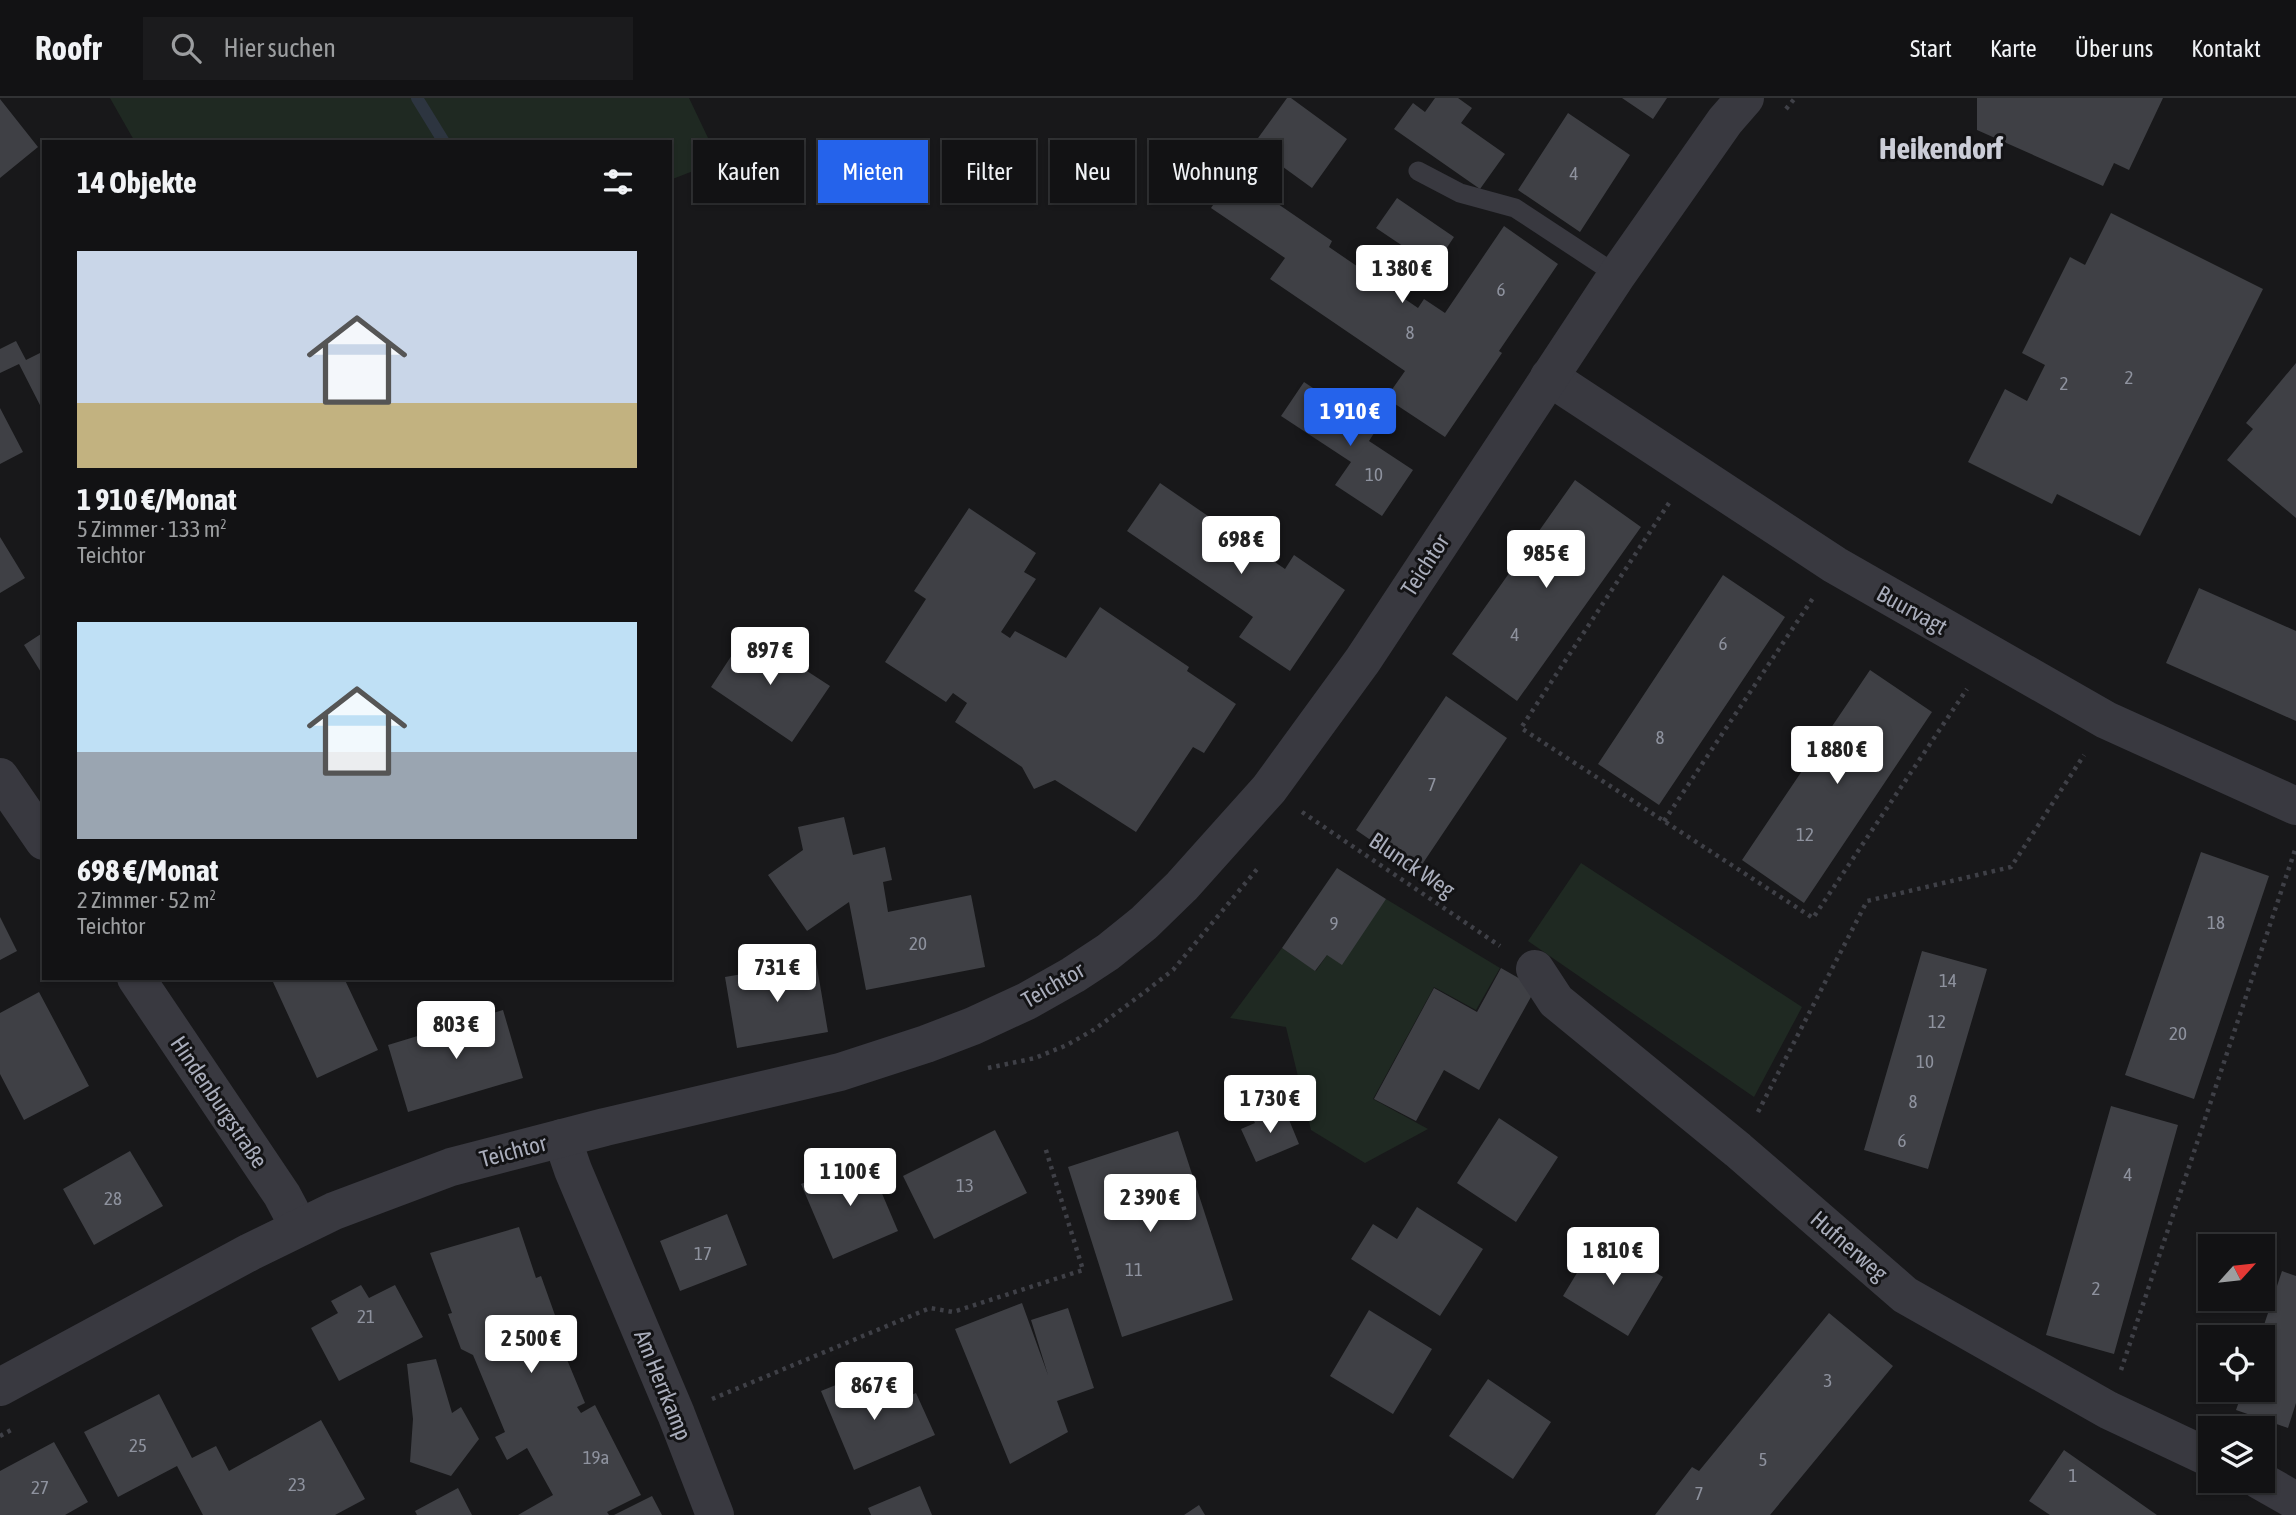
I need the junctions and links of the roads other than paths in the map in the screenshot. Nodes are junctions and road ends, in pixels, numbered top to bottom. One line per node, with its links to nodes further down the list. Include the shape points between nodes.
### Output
1 (1745, 98): 3 (street, Teichtor)
2 (1418, 171): 3 (lane, via 1460,192 1515,208)
3 (1617, 275): 4 (street, Teichtor)
4 (1549, 377): 6 (street, Buurvagt, via 1835,565 2106,720); 10 (street, Teichtor, via 1363,660 1269,789 1144,923 1073,975 938,1040 840,1072)
5 (0, 777): 7 (street)
6 (2296, 806)
7 (42, 838)
8 (1535, 969): 13 (street, Hufnerweg, via 1556,1001 1905,1295 2108,1410)
9 (137, 980): 11 (street, Hindenburgstraße)
10 (562, 1138): 11 (street, Teichtor, via 451,1167); 16 (street, Am Herrkamp)
11 (299, 1227): 12 (street, Teichtor)
12 (0, 1387)
13 (2198, 1452)
14 (2275, 1489): 15 (street)
15 (2296, 1501)
16 (715, 1515)

